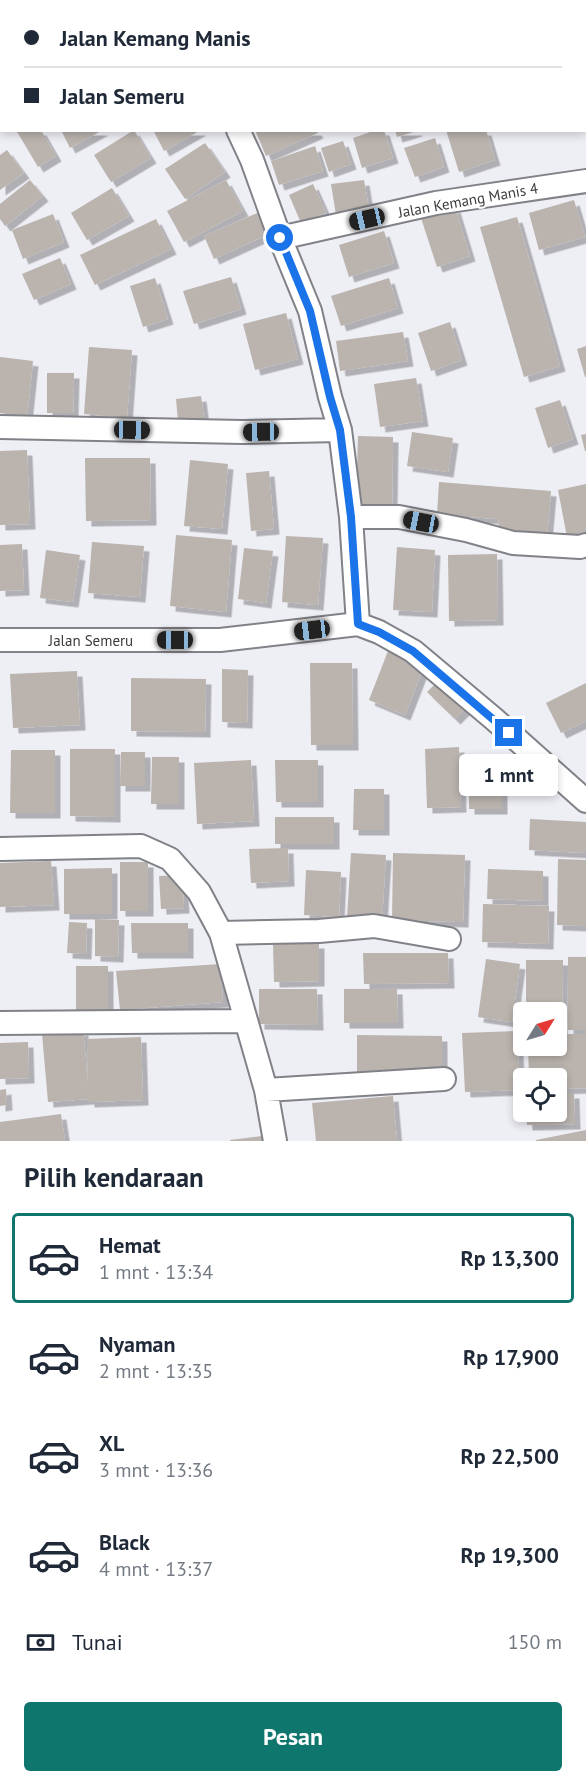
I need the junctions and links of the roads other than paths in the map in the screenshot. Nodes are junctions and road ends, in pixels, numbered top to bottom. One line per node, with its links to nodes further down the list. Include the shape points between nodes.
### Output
1 (239, 132): 3 (street)
2 (586, 181): 3 (street, Jalan Kemang Manis 4, via 436,203)
3 (280, 238): 5 (street, via 310,311)
4 (0, 427): 5 (street)
5 (340, 430): 6 (street)
6 (351, 517): 7 (street, via 399,518 513,543); 8 (street)
7 (586, 545)
8 (358, 624): 9 (street, Jalan Semeru, via 220,640); 10 (street, Jalan Semeru, via 413,651)
9 (0, 640)
10 (586, 801)
11 (0, 849): 12 (street, via 141,846 170,859 199,892)
12 (221, 933): 13 (street, via 374,926); 14 (street)
13 (449, 939)
14 (245, 1020): 15 (street); 17 (street)
15 (0, 1023)
16 (444, 1079): 17 (street)
17 (266, 1090): 18 (street)
18 (275, 1141)

